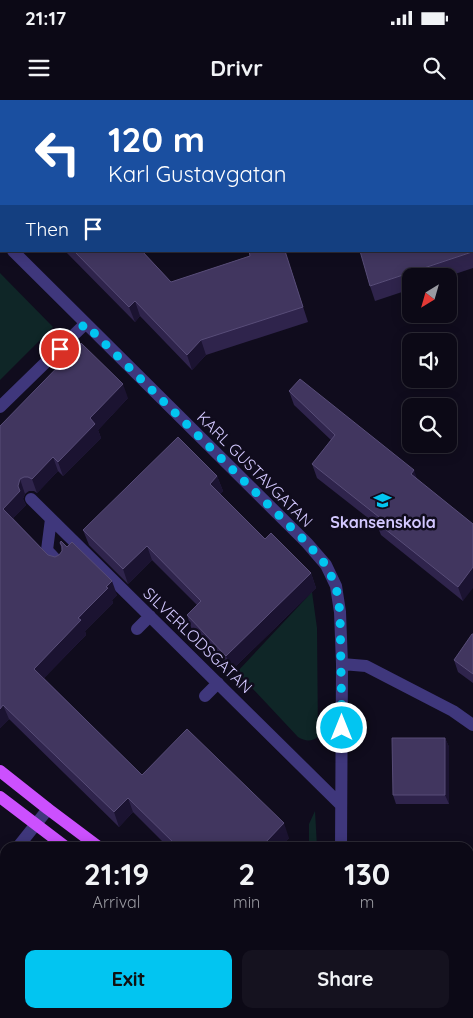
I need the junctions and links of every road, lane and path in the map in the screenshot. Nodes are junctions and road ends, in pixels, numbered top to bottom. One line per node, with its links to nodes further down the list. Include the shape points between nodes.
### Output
1 (14, 252): 2 (street, KARL GUSTAVGATAN)
2 (85, 324): 3 (street); 9 (street, KARL GUSTAVGATAN, via 326,565 336,586)
3 (0, 407)
4 (31, 499): 5 (street, SILVERLODSGATAN)
5 (51, 519): 6 (street, via 47,550); 7 (street, SILVERLODSGATAN)
6 (59, 563)
7 (150, 616): 8 (street); 10 (street, SILVERLODSGATAN)
8 (137, 629)
9 (342, 664): 12 (street, via 366,666 453,711); 15 (street, KARL GUSTAVGATAN)
10 (218, 682): 11 (street); 15 (street, SILVERLODSGATAN)
11 (204, 696)
12 (473, 725)
13 (0, 771): 16 (main road)
14 (0, 797): 17 (main road)
15 (342, 805): 21 (street, KARL GUSTAVGATAN)
16 (48, 809): 17 (street); 20 (main road)
17 (35, 825): 18 (street); 19 (main road)
18 (21, 842)
19 (59, 842)
20 (92, 842)
21 (341, 842)

